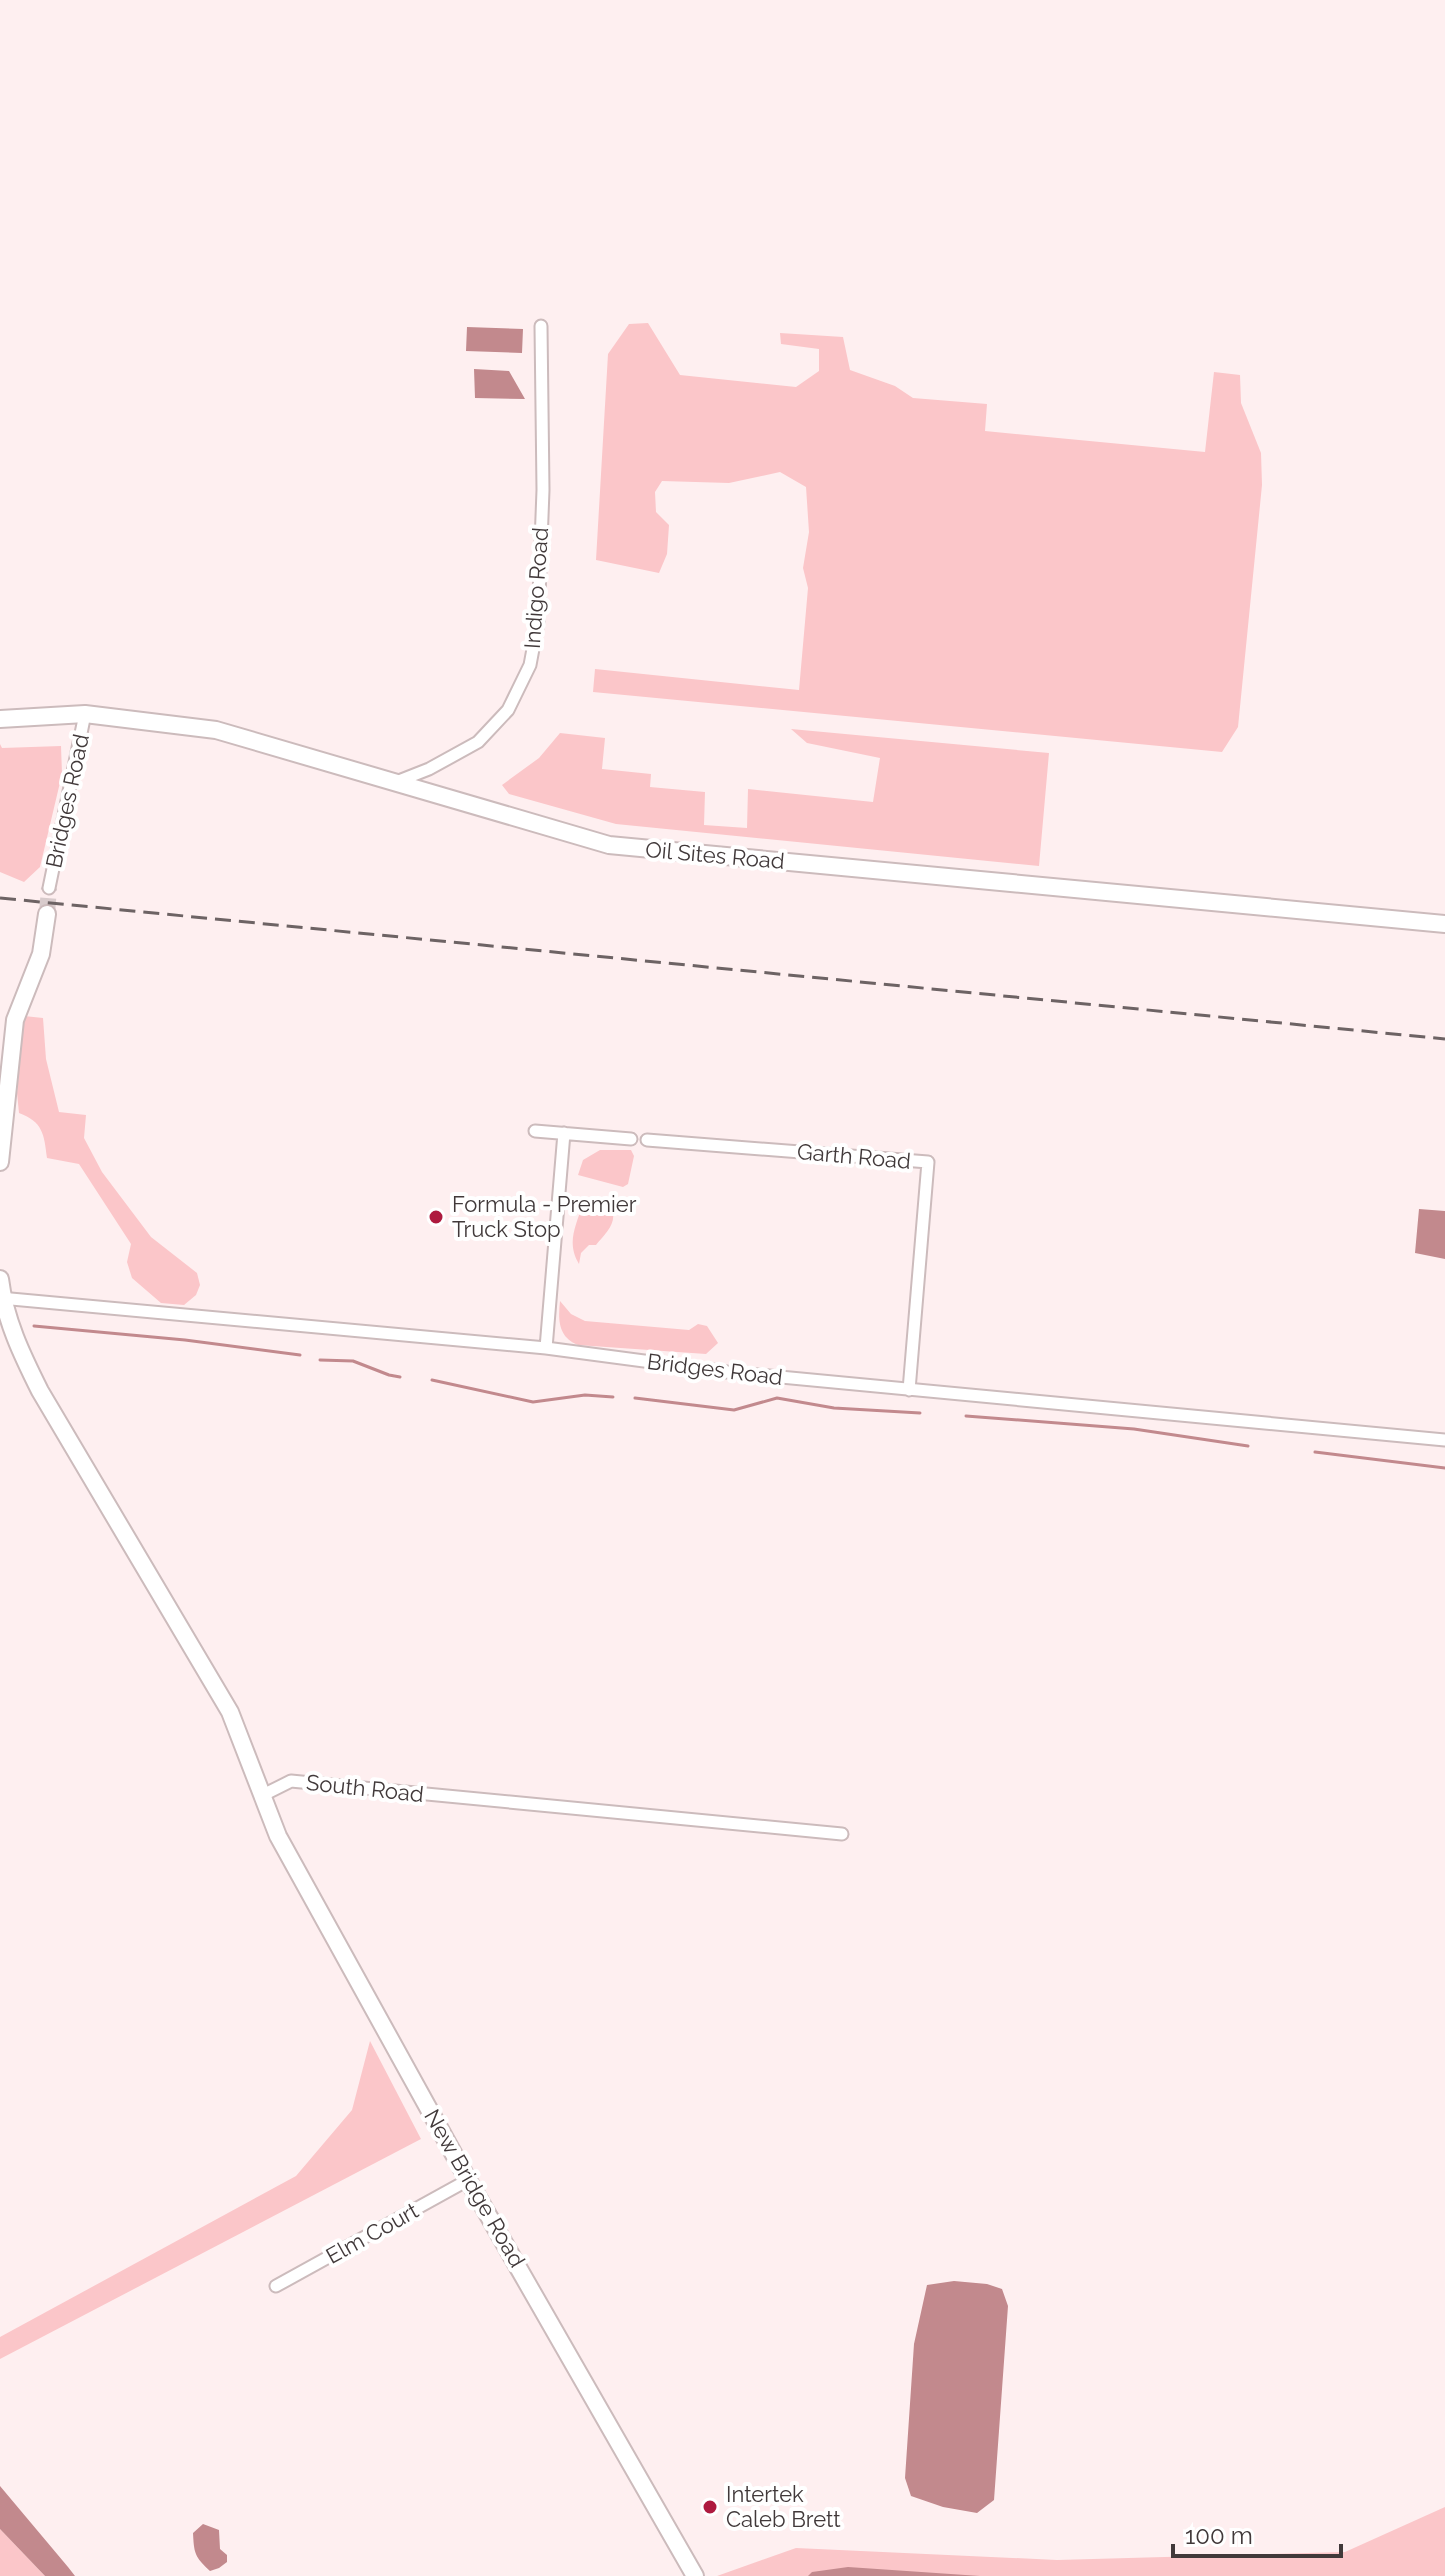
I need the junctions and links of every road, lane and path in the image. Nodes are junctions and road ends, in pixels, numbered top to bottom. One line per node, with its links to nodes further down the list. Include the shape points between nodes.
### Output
1 (541, 326): 4 (street, Indigo Road, via 543,490 538,622 530,665 508,710 478,742)
2 (85, 714): 3 (street, Oil Sites Road); 4 (street, Oil Sites Road, via 216,730); 5 (street, Bridges Road)
3 (0, 719)
4 (396, 782): 7 (street, Oil Sites Road, via 609,845)
5 (49, 888)
6 (47, 914): 11 (street, via 41,954 15,1020)
7 (1445, 924)
8 (535, 1131): 9 (street)
9 (564, 1133): 10 (street); 16 (street)
10 (631, 1139)
11 (1, 1140): 13 (street)
12 (647, 1140): 17 (street, Garth Road, via 928,1162)
13 (0, 1162)
14 (0, 1279): 15 (street)
15 (1, 1298): 16 (street, Bridges Road); 19 (street, via 40,1391 230,1712)
16 (546, 1348): 17 (street, Bridges Road)
17 (909, 1390): 18 (street, Bridges Road)
18 (1445, 1440)
19 (261, 1796): 20 (street, South Road, via 291,1781); 21 (street, New Bridge Road, via 278,1836)
20 (842, 1834)
21 (468, 2180): 22 (street, Elm Court); 23 (street, New Bridge Road)
22 (276, 2286)
23 (695, 2576)

